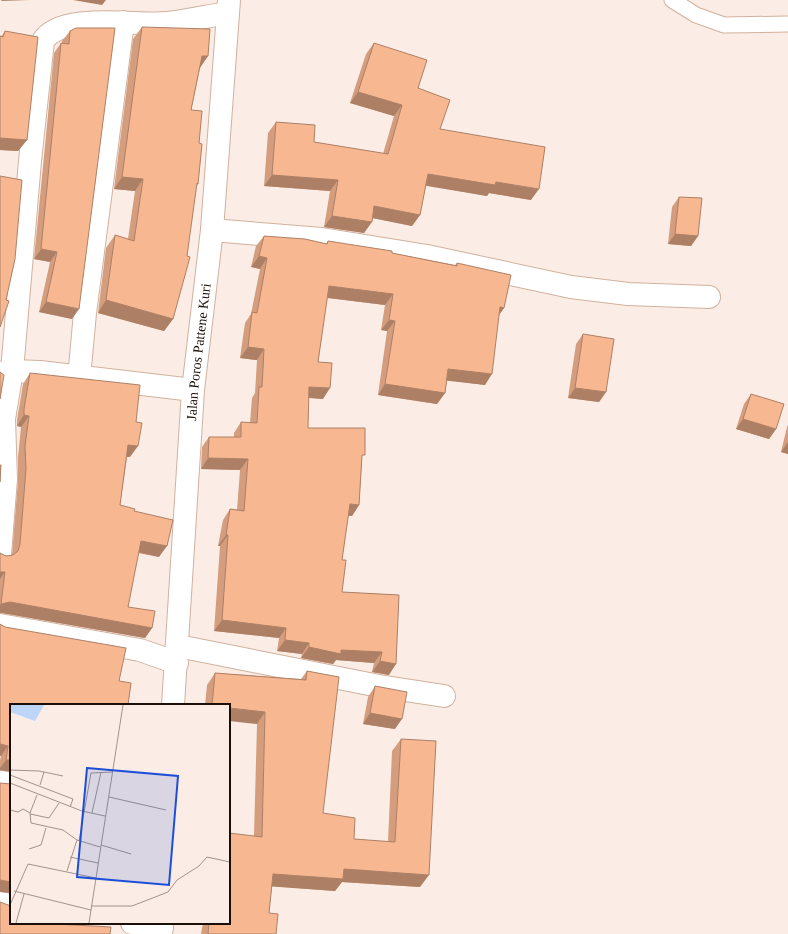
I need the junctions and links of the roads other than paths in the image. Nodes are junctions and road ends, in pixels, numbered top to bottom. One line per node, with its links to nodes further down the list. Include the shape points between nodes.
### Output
1 (672, 0): 4 (lane, via 696,15 724,25)
2 (228, 7): 3 (street, via 166,23); 5 (street, Jalan Poros Pattene Kuri)
3 (123, 22): 7 (street, via 65,26 52,31 43,41); 8 (street, via 85,313)
4 (788, 24)
5 (212, 230): 6 (street, via 322,239 427,256 571,287 628,294); 9 (street, Jalan Poros Pattene Kuri)
6 (709, 297)
7 (6, 372): 8 (street); 10 (street, via 6,479)
8 (80, 378): 9 (street)
9 (193, 390): 12 (street, Jalan Poros Pattene Kuri)
10 (0, 554)
11 (0, 626): 12 (street)
12 (178, 654): 13 (street); 14 (street, Jalan Poros Pattene Kuri)
13 (444, 696)
14 (173, 704)
15 (0, 782): 16 (street)
16 (10, 783)
17 (0, 903): 18 (street)
18 (10, 905)
19 (138, 924): 20 (street)
20 (161, 928)

